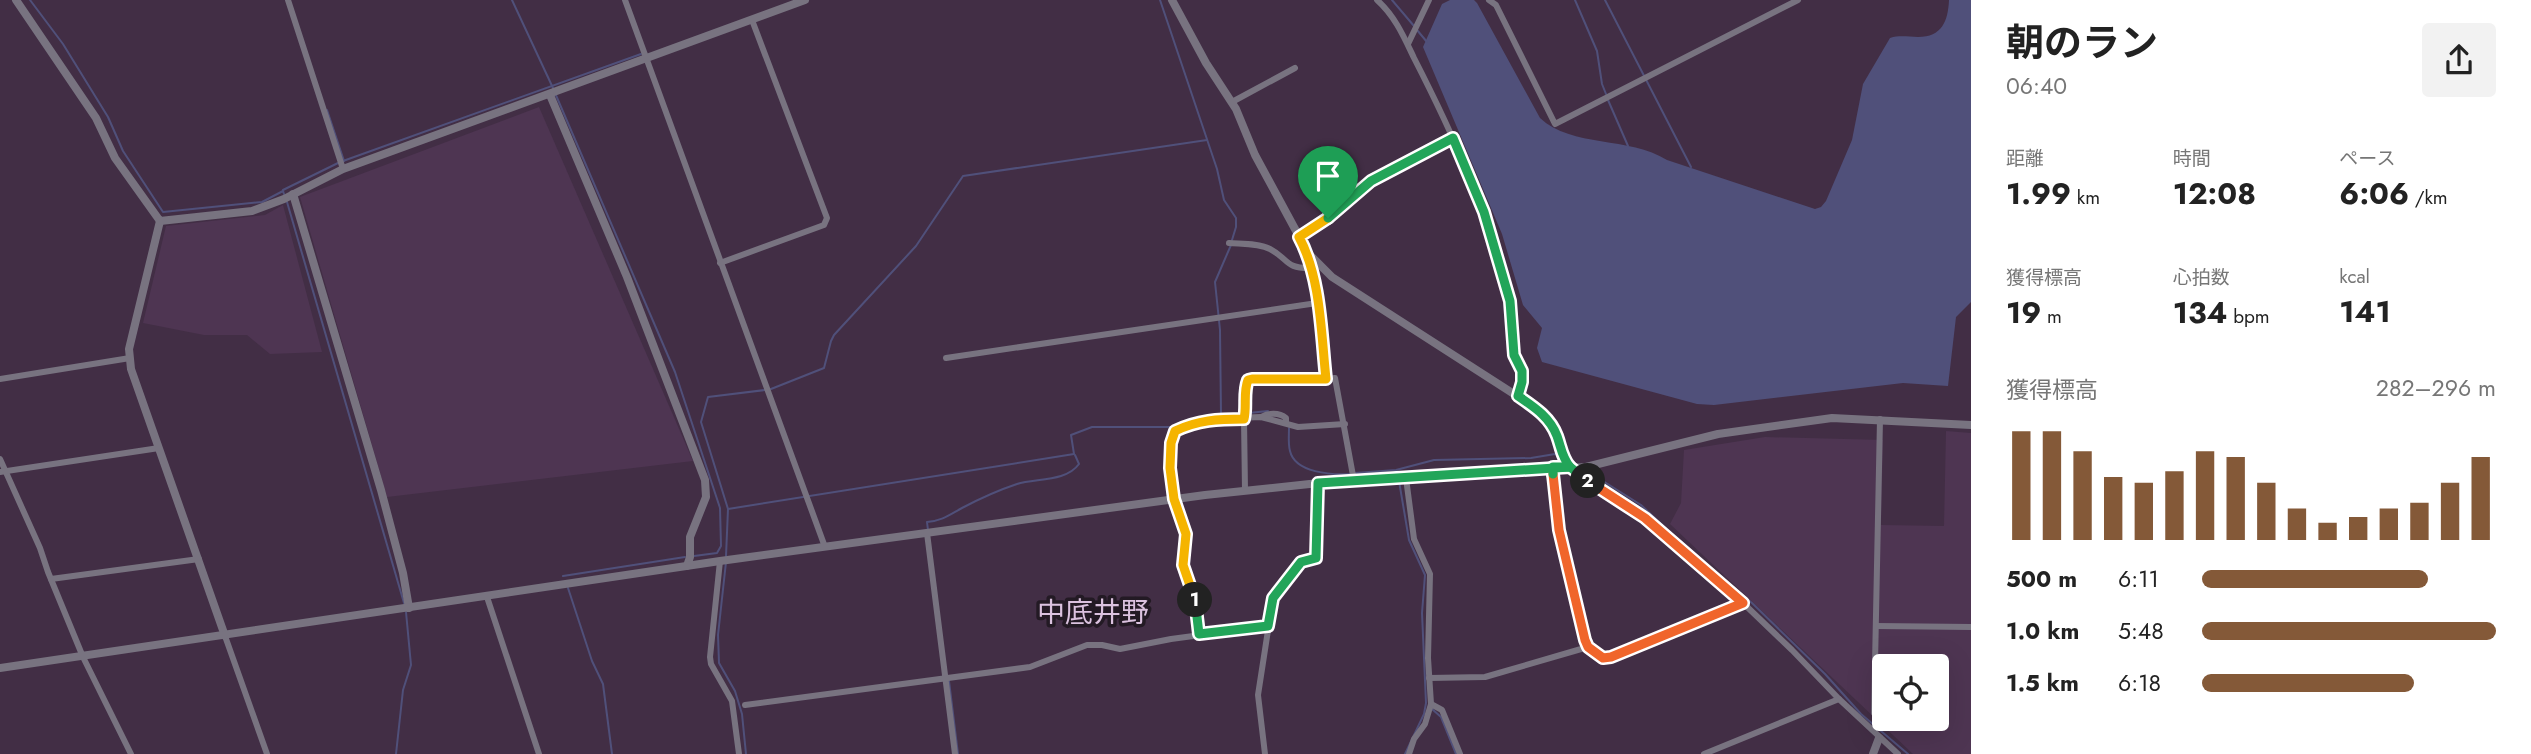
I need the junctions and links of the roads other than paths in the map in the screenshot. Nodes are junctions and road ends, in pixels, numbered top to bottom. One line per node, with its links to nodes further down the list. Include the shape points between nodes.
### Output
1 (16, 0): 19 (street, via 96,118 115,159)
2 (288, 0): 17 (street)
3 (625, 0): 12 (street)
4 (805, 0): 10 (street)
5 (1172, 0): 15 (street)
6 (1377, 0): 11 (street)
7 (1429, 0): 11 (street)
8 (1489, 0): 9 (street, via 1496,5 1555,124)
9 (1798, 0)
10 (752, 20): 12 (street); 23 (street, via 827,218 824,225)
11 (1408, 44): 16 (street)
12 (647, 59): 14 (street); 23 (street)
13 (1295, 68): 15 (street)
14 (550, 95): 17 (street); 49 (street, via 705,480 706,497 690,537)
15 (1232, 102): 20 (street)
16 (1453, 138): 20 (street, via 1371,181); 30 (street, via 1484,212 1510,301 1514,355 1522,371)
17 (343, 169): 18 (street)
18 (293, 194): 19 (street, via 252,211); 53 (street, via 380,491)
19 (160, 221): 26 (street)
20 (1299, 237): 22 (street)
21 (1229, 243): 24 (street, via 1263,246 1294,268)
22 (1308, 253): 24 (street); 30 (street, via 1332,277)
23 (720, 263): 46 (street)
24 (1311, 268): 25 (street)
25 (1317, 303): 27 (street); 29 (street)
26 (130, 358): 28 (street); 35 (street)
27 (946, 358)
28 (0, 379)
29 (1326, 379): 31 (street, via 1248,380); 33 (street, via 1335,378)
30 (1518, 396): 38 (street, via 1548,420)
31 (1244, 419): 33 (street, via 1261,417 1298,427); 43 (street); 44 (street, via 1211,419 1175,431 1170,468)
32 (1880, 419): 34 (street); 38 (street, via 1832,418 1718,434 1602,464); 55 (street)
33 (1345, 424): 41 (street)
34 (1971, 425)
35 (159, 448): 39 (street); 47 (street)
36 (0, 459): 39 (street)
37 (1553, 467): 38 (street); 40 (street); 59 (street, via 1559,530)
38 (1570, 467): 52 (street, via 1645,518)
39 (3, 472): 50 (street)
40 (1406, 478): 41 (street); 64 (street, via 1414,539 1430,574)
41 (1354, 481): 42 (street)
42 (1318, 483): 43 (street); 54 (street, via 1316,558 1301,562 1273,598)
43 (1245, 491): 44 (street)
44 (1174, 499): 45 (street); 57 (street, via 1186,534 1183,565 1193,591)
45 (927, 533): 46 (street); 63 (street)
46 (824, 547): 48 (street)
47 (199, 559): 50 (street); 58 (street)
48 (720, 561): 49 (street); 72 (street, via 710,657 732,702)
49 (687, 566): 51 (street)
50 (51, 579): 61 (street)
51 (487, 597): 53 (street); 71 (street)
52 (1743, 603): 59 (street, via 1611,657 1603,658); 65 (street)
53 (409, 608): 58 (street)
54 (1268, 626): 57 (street); 74 (street, via 1258,695)
55 (1876, 626): 56 (street); 60 (street)
56 (1971, 626)
57 (1199, 634): 63 (street, via 1120,649 1087,645 1030,667)
58 (225, 636): 61 (street); 70 (street)
59 (1588, 647): 64 (street, via 1485,677)
60 (1875, 654)
61 (83, 657): 62 (street); 69 (street)
62 (0, 668)
63 (946, 677): 67 (street); 73 (street)
64 (1429, 678): 66 (street)
65 (1839, 699): 68 (street); 77 (street)
66 (1432, 704): 75 (street); 76 (street, via 1442,710)
67 (745, 705)
68 (1880, 738): 78 (street); 79 (street)
69 (131, 754)
70 (267, 754)
71 (539, 754)
72 (739, 754)
73 (955, 754)
74 (1265, 754)
75 (1409, 754)
76 (1460, 754)
77 (1704, 754)
78 (1873, 754)
79 (1898, 754)

